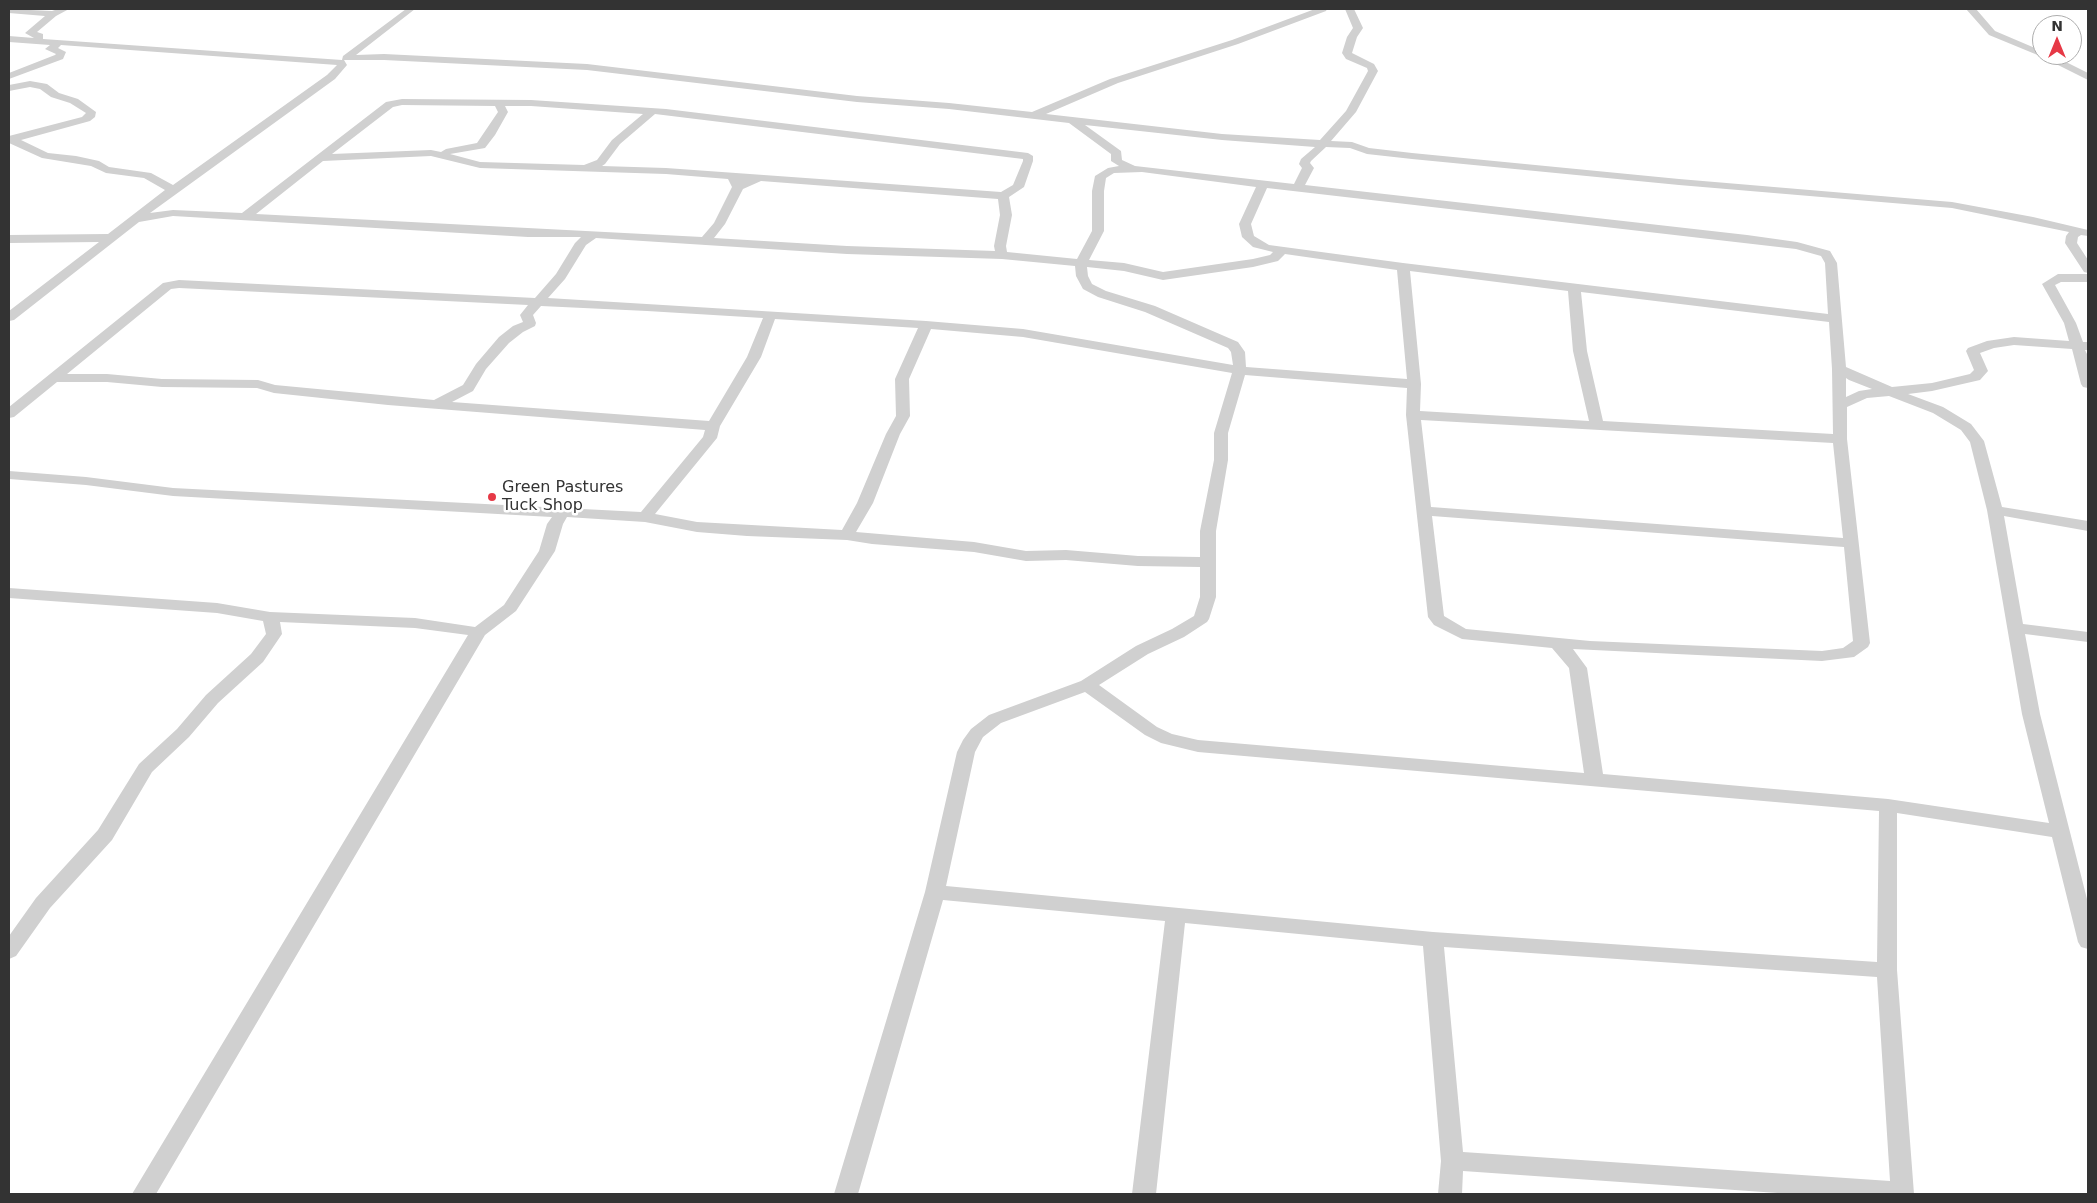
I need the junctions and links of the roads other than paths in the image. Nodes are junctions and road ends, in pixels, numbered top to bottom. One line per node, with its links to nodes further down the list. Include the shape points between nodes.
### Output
1 (65, 9): 7 (street)
2 (412, 9): 11 (street)
3 (1323, 9): 20 (street, via 1235,42 1114,81)
4 (1350, 9): 25 (street, via 1358,28 1347,52 1349,57 1371,66 1373,71 1351,112)
5 (1971, 9): 12 (street, via 1992,33)
6 (9, 10): 7 (street)
7 (53, 14): 9 (street, via 30,32 40,36)
8 (9, 39): 9 (street)
9 (37, 41): 10 (street)
10 (59, 43): 14 (street); 16 (street, via 50,49 61,52 60,57)
11 (360, 49): 13 (street); 14 (street)
12 (2032, 50)
13 (380, 57): 14 (street); 22 (street, via 587,67)
14 (343, 60): 37 (street, via 340,69 331,77)
15 (2063, 65): 17 (street)
16 (9, 76)
17 (2088, 77)
18 (11, 87): 24 (street, via 44,86 55,95 74,101 91,112 86,119)
19 (501, 106): 21 (street, via 524,103); 26 (street, via 490,135); 28 (street, via 390,104)
20 (1051, 108): 22 (street); 23 (street)
21 (651, 112): 31 (street, via 616,142 601,162); 38 (street, via 1028,156 1018,187)
22 (1031, 116): 23 (street)
23 (1067, 120): 25 (street); 30 (street, via 1112,148 1117,153)
24 (12, 136): 37 (street, via 46,156 95,163 106,170 147,175)
25 (1323, 144): 36 (street, via 1306,159 1304,164 1308,168); 43 (street, via 1679,182 1952,205)
26 (480, 146): 27 (street); 29 (street)
27 (431, 153): 28 (street); 29 (street)
28 (322, 158): 41 (street)
29 (470, 162): 31 (street)
30 (1114, 166): 34 (street); 50 (street, via 1101,176 1098,231)
31 (582, 170): 32 (street)
32 (730, 176): 33 (street); 35 (street, via 737,181)
33 (760, 178): 35 (street); 38 (street)
34 (1263, 184): 36 (street); 48 (street, via 1252,203 1246,224 1248,237 1257,244)
35 (738, 187): 47 (street, via 719,224)
36 (1298, 188): 58 (street, via 1815,249 1826,254 1831,263)
37 (173, 190): 39 (street)
38 (1003, 196): 49 (street, via 1006,215 1000,246)
39 (159, 201): 40 (street); 42 (street)
40 (173, 213): 41 (street); 42 (street)
41 (245, 217): 44 (street)
42 (136, 219): 45 (street)
43 (2083, 232): 52 (street, via 2072,236 2071,244)
44 (592, 234): 47 (street); 55 (street, via 580,243 562,276)
45 (112, 238): 46 (street); 57 (street)
46 (9, 239)
47 (705, 242): 49 (street)
48 (1281, 251): 50 (street, via 1274,258 1253,263 1163,276); 51 (street)
49 (1002, 255): 50 (street)
50 (1081, 263): 62 (street, via 1087,286 1233,345 1238,352)
51 (1403, 267): 54 (street); 64 (street)
52 (2088, 269)
53 (2088, 278): 60 (street, via 2058,278 2048,284)
54 (1574, 288): 58 (street); 72 (street, via 1580,351)
55 (536, 302): 56 (street); 63 (street, via 179,284 167,286); 67 (street, via 526,315 530,322 527,326 504,340 468,388)
56 (770, 316): 59 (street); 71 (street, via 754,357)
57 (9, 317)
58 (1834, 319): 61 (street)
59 (926, 325): 62 (street, via 1023,333); 80 (street, via 902,378 903,416 865,504)
60 (2083, 350): 65 (street); 66 (street, via 2014,341 1992,344 1973,351 1981,371 1975,376 1932,387)
61 (1839, 369): 66 (street); 68 (street)
62 (1240, 370): 64 (street); 82 (street, via 1221,433 1221,460 1208,531)
63 (53, 378): 67 (street, via 258,384 296,392); 69 (street)
64 (1414, 384): 70 (street)
65 (2088, 384)
66 (1886, 390): 68 (street, via 1864,394); 75 (street, via 1938,410 1966,428 1977,441)
67 (436, 404): 71 (street)
68 (1840, 405): 73 (street)
69 (9, 414)
70 (1413, 414): 72 (street); 76 (street)
71 (713, 426): 78 (street, via 710,438)
72 (1598, 426): 73 (street)
73 (1840, 439): 81 (street)
74 (9, 475): 77 (street, via 173,492)
75 (1995, 510): 79 (street); 85 (street)
76 (1425, 512): 81 (street); 88 (street, via 1436,617 1440,622 1462,634)
77 (562, 513): 78 (street); 86 (street, via 547,550 510,608)
78 (645, 517): 80 (street, via 697,527)
79 (2088, 526)
80 (847, 535): 82 (street, via 974,547 1026,556)
81 (1850, 543): 88 (street, via 1862,644 1848,652 1822,656)
82 (1207, 562): 89 (street, via 1208,598 1201,619 1142,650)
83 (9, 593): 84 (street, via 217,608)
84 (270, 617): 86 (street, via 415,623); 97 (street, via 274,634 257,658 145,768 105,835 43,903)
85 (2015, 628): 87 (street); 92 (street, via 2031,714)
86 (478, 632): 101 (street)
87 (2088, 637)
88 (1556, 643): 90 (street, via 1578,668)
89 (1088, 684): 90 (street, via 1151,731 1167,739 1198,746); 93 (street, via 995,719 977,733 966,752)
90 (1594, 779): 91 (street)
91 (1888, 805): 92 (street); 98 (street)
92 (2062, 832): 96 (street)
93 (935, 892): 94 (street); 102 (street)
94 (1176, 914): 95 (street); 103 (street)
95 (1433, 939): 98 (street); 99 (street)
96 (2088, 942)
97 (9, 949)
98 (1887, 970): 100 (street)
99 (1452, 1161): 100 (street); 104 (street)
100 (1902, 1193)
101 (144, 1194)
102 (846, 1194)
103 (1144, 1194)
104 (1450, 1194)

